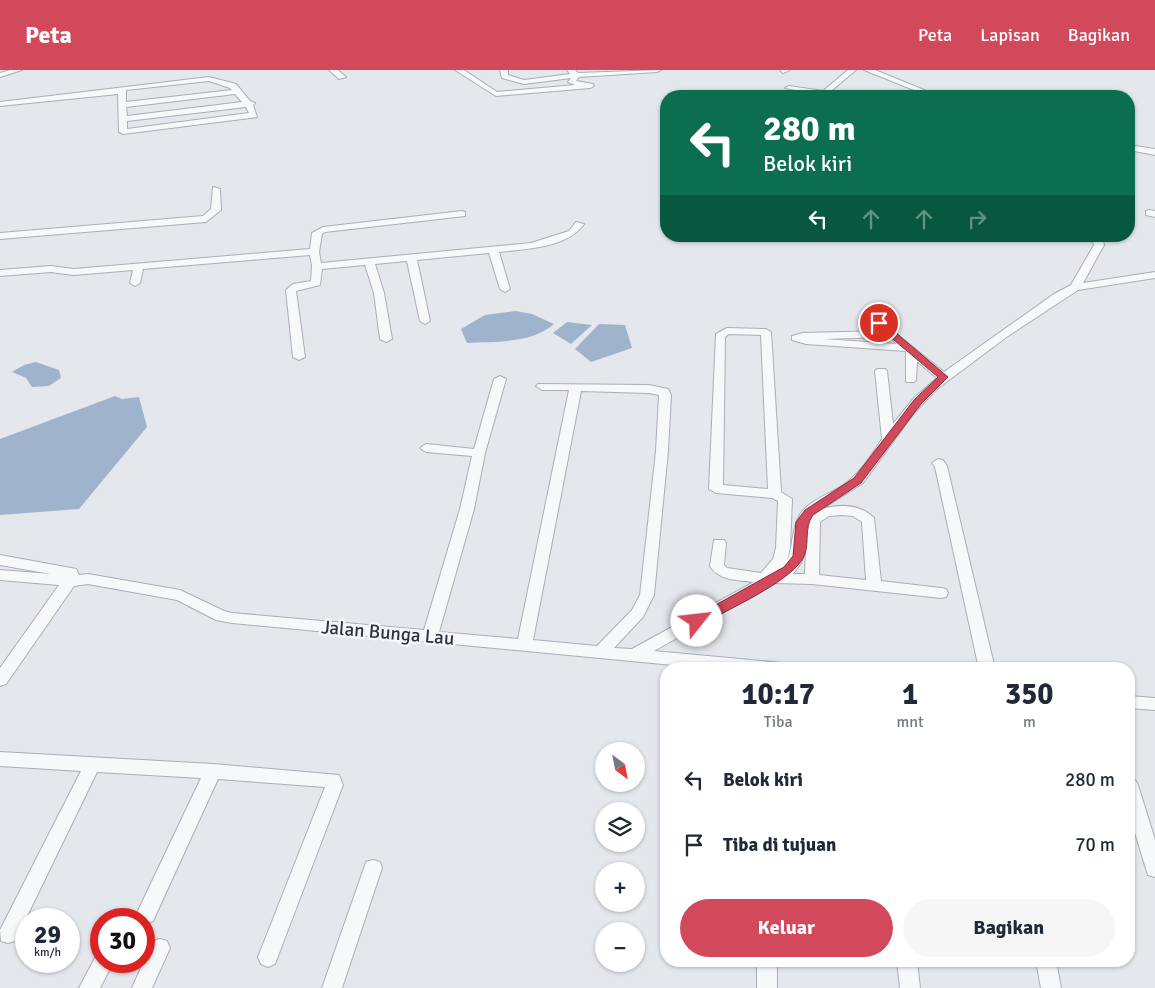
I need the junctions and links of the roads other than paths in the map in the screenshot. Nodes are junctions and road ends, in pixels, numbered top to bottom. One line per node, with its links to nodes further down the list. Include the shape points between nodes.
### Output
1 (18, 70): 10 (street)
2 (333, 70): 11 (street)
3 (459, 70): 12 (street, via 491,92 500,94 590,86)
4 (504, 70): 9 (street, via 505,76 524,82)
5 (657, 70): 8 (street)
6 (852, 70): 15 (street)
7 (868, 70): 16 (street)
8 (589, 72): 9 (street); 12 (street, via 601,80)
9 (573, 73): 12 (street, via 572,82)
10 (0, 75)
11 (342, 76)
12 (586, 84)
13 (788, 88): 14 (street)
14 (798, 90)
15 (828, 90)
16 (910, 90)
17 (122, 91): 18 (street, via 122,88 209,79 233,86); 19 (street); 21 (street)
18 (237, 92): 20 (street); 21 (street)
19 (0, 104)
20 (251, 104): 22 (street); 22 (street, via 254,115 123,132)
21 (122, 105): 22 (street)
22 (122, 119)
23 (1135, 149): 24 (street)
24 (1155, 152)
25 (216, 189): 30 (street, via 216,210 206,219)
26 (462, 214): 33 (street, via 323,230 317,234)
27 (579, 224): 32 (street, via 572,233 538,244)
28 (16, 228): 29 (street)
29 (0, 229)
30 (0, 236)
31 (1098, 242): 41 (street)
32 (493, 249): 34 (street); 42 (street)
33 (314, 252): 36 (street); 37 (street)
34 (411, 257): 35 (street); 43 (street)
35 (369, 261): 37 (street); 46 (street, via 379,293)
36 (139, 266): 38 (street, via 74,272 51,269); 40 (street)
37 (317, 266): 48 (street, via 316,283 291,290)
38 (0, 273)
39 (1155, 275): 41 (street)
40 (135, 283)
41 (1076, 287): 50 (street, via 1058,296)
42 (505, 289)
43 (425, 321)
44 (879, 323): 45 (street)
45 (891, 334): 47 (street); 47 (street, via 796,338)
46 (386, 339)
47 (911, 349): 50 (street); 52 (street)
48 (300, 357)
49 (881, 371): 55 (street)
50 (944, 377): 55 (street, via 917,402)
51 (500, 379): 57 (street)
52 (910, 380)
53 (542, 386): 54 (street)
54 (576, 386): 69 (street); 70 (street, via 649,389 665,395 647,595 638,613)
55 (888, 438): 64 (street, via 858,481 809,512 802,522 798,556 788,570)
56 (426, 448): 57 (street)
57 (479, 453): 68 (street, via 467,510)
58 (938, 463): 73 (street)
59 (775, 494): 59 (street, via 766,332 727,331 720,336 716,489); 64 (street, via 785,499 786,504 783,548)
60 (719, 543): 64 (street, via 717,566 723,572)
61 (0, 560): 63 (street)
62 (0, 575): 63 (street, Jalan Bunga Lau)
63 (77, 578): 68 (street, Jalan Bunga Lau, via 180,595 226,617); 74 (street)
64 (770, 578): 65 (street); 71 (street)
65 (812, 579): 66 (street); 66 (street, via 813,521 829,510 858,513 867,518)
66 (874, 585): 67 (street)
67 (941, 593)
68 (430, 636): 69 (street, Jalan Bunga Lau)
69 (524, 646): 70 (street, Jalan Bunga Lau)
70 (600, 653): 71 (street, Jalan Bunga Lau)
71 (633, 656): 72 (street, Jalan Bunga Lau)
72 (699, 662)
73 (985, 662)
74 (0, 680)
75 (1135, 702): 76 (street)
76 (1155, 704)
77 (0, 759): 78 (street)
78 (93, 763): 79 (street); 84 (street)
79 (213, 771): 83 (street); 86 (street, via 332,780 334,785)
80 (1135, 804): 82 (street)
81 (374, 868): 93 (street)
82 (1155, 869)
83 (149, 908)
84 (8, 934)
85 (160, 948): 92 (street)
86 (268, 957)
87 (767, 967): 94 (street)
88 (908, 967): 95 (street)
89 (1047, 967): 96 (street)
90 (97, 973): 91 (street)
91 (89, 988)
92 (142, 988)
93 (332, 988)
94 (767, 988)
95 (910, 988)
96 (1051, 988)

